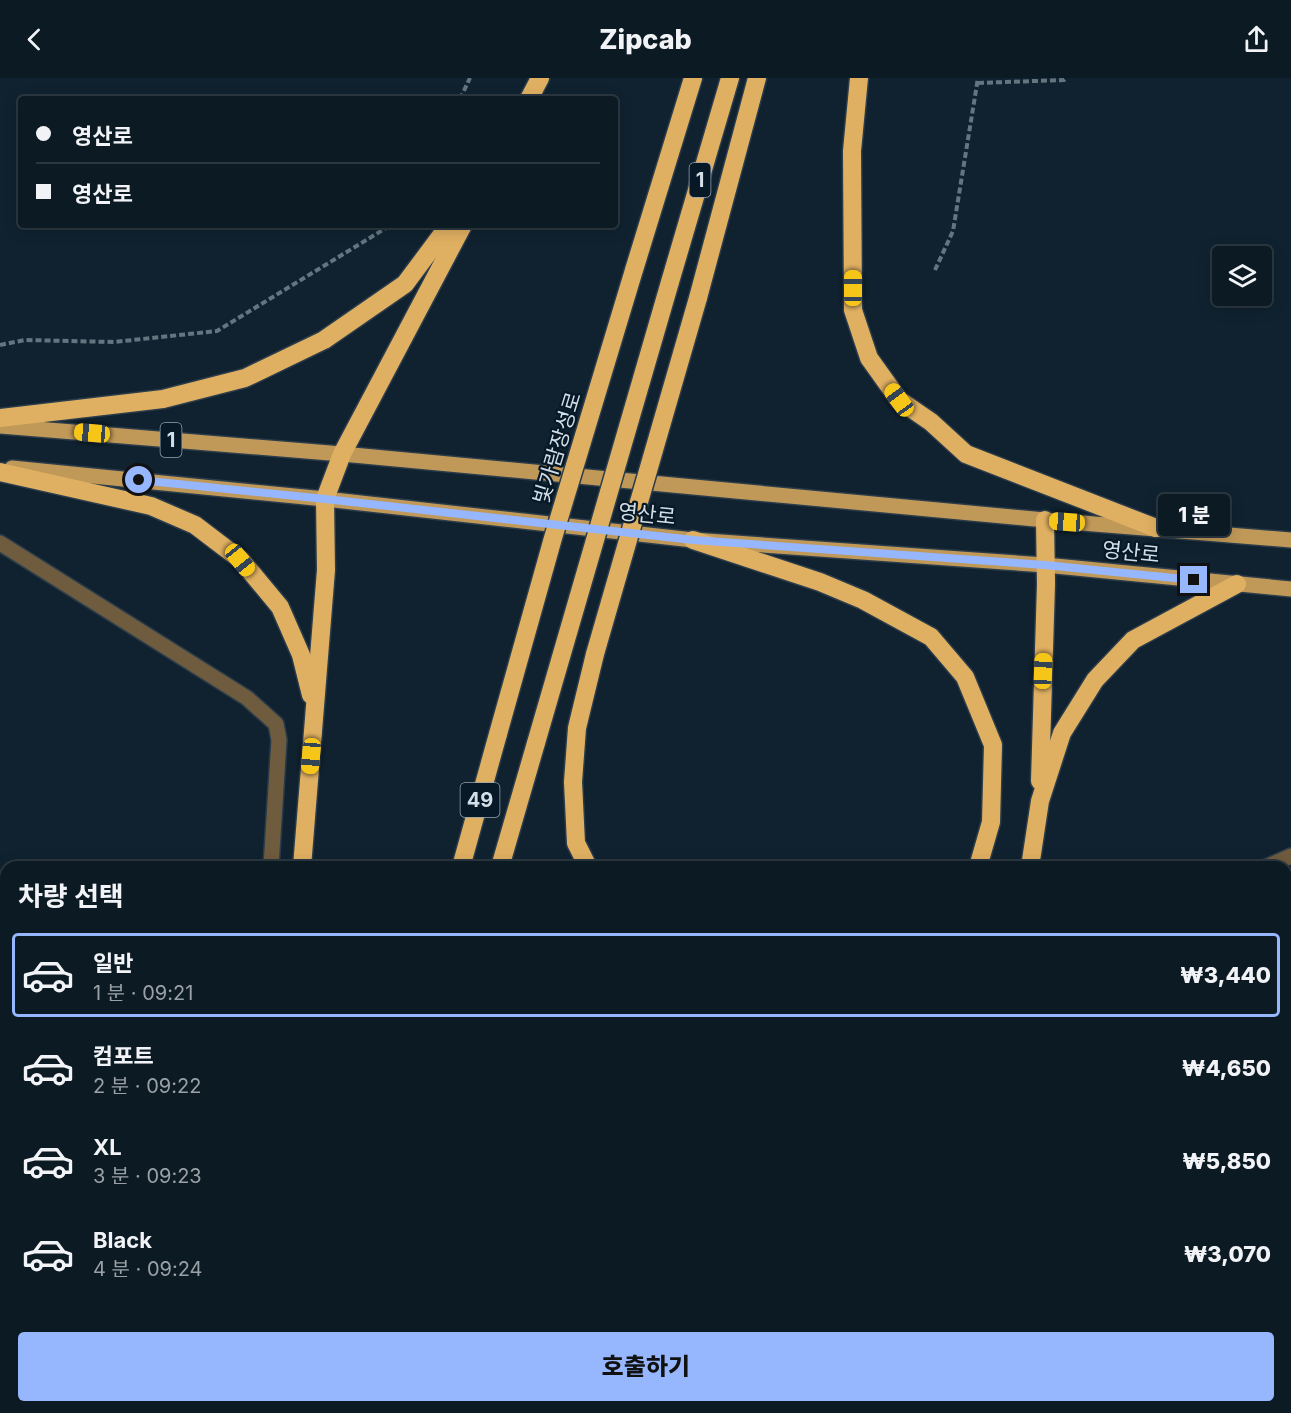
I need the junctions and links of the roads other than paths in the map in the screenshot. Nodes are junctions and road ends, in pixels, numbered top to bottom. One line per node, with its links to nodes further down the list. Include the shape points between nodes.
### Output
1 (540, 78): 6 (highway)
2 (693, 78): 9 (highway, 빛가람장성로 / 1)
3 (730, 78): 10 (highway, 1)
4 (757, 78): 31 (highway, bridge, via 577,728 573,782 576,843)
5 (859, 78): 18 (highway, via 852,151 853,310 869,358 899,400 966,454)
6 (531, 96)
7 (447, 228): 11 (highway, via 405,284 324,340 245,378 163,399)
8 (461, 228): 13 (highway)
9 (634, 270): 29 (highway, 빛가람장성로 / 49, bridge)
10 (670, 282): 30 (highway, 49, bridge)
11 (0, 418)
12 (0, 426): 13 (main road, 영산로 / 1)
13 (342, 454): 16 (highway); 17 (main road, 영산로)
14 (0, 467): 16 (main road, 영산로 / 1)
15 (0, 472): 25 (highway, via 151,506 195,525 240,560 280,607 301,655)
16 (325, 499): 19 (main road, 영산로 / 1); 25 (highway, via 326,570)
17 (1045, 520): 18 (main road, 영산로); 22 (highway)
18 (1156, 528): 20 (main road, 영산로)
19 (693, 540): 22 (main road, 영산로); 32 (highway, via 820,582 931,637 965,677 993,745 991,822)
20 (1291, 540)
21 (0, 543): 27 (street, via 247,698 276,724 279,740)
22 (1045, 565): 23 (main road, 영산로); 26 (highway)
23 (1237, 584): 24 (main road, 영산로); 26 (highway, via 1133,640 1095,680 1062,733)
24 (1291, 589)
25 (314, 712): 28 (highway)
26 (1040, 801): 33 (highway)
27 (271, 861)
28 (302, 861)
29 (463, 861)
30 (502, 861)
31 (585, 861)
32 (980, 861)
33 (1031, 861)

